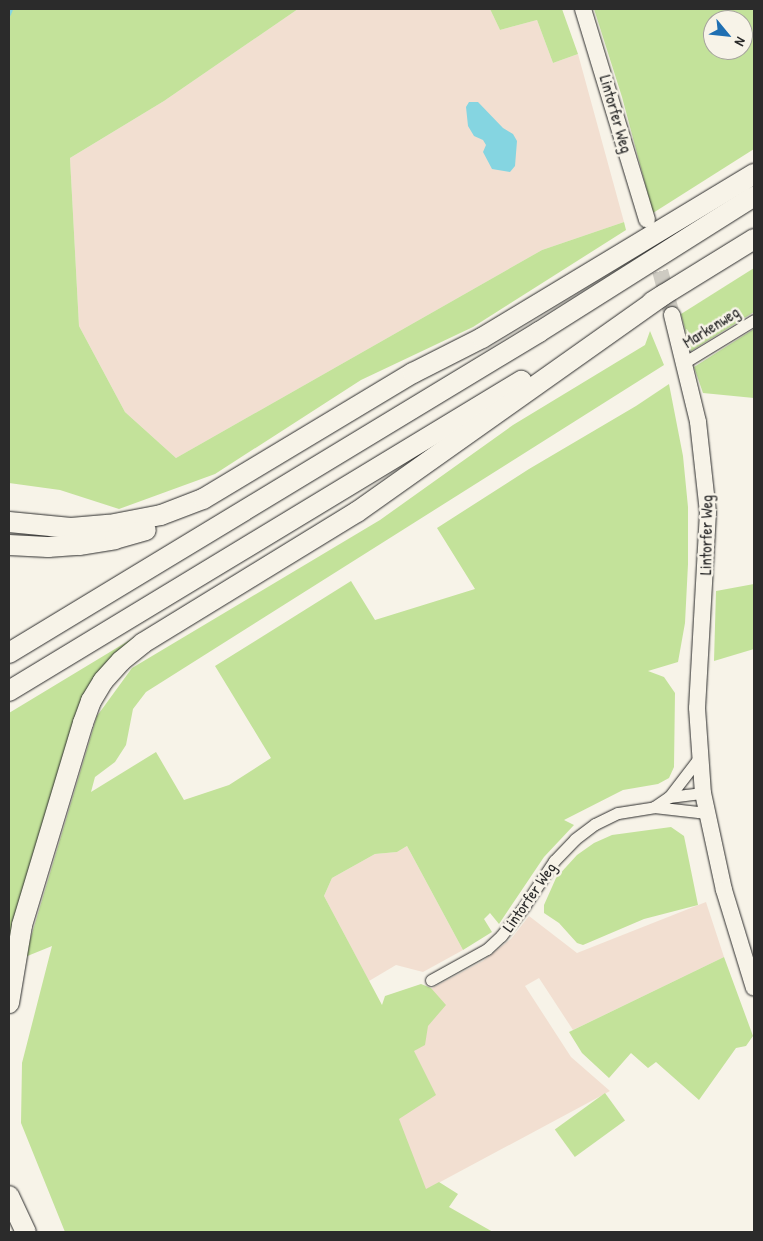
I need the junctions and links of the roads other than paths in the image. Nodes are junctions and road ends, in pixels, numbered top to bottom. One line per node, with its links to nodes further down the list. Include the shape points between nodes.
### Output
1 (583, 9): 4 (main road, Lintorfer Weg)
2 (754, 174): 10 (highway, via 482,338 414,373)
3 (754, 196): 13 (highway, via 530,337)
4 (646, 219)
5 (754, 239): 6 (highway)
6 (664, 295): 14 (highway); 22 (highway, via 357,512 143,643 121,661 103,681 82,723 22,925)
7 (672, 315): 9 (main road, Lintorfer Weg)
8 (754, 320): 9 (street, Markenweg)
9 (685, 362): 15 (main road, Lintorfer Weg, via 698,422 708,512 698,674)
10 (219, 490): 11 (highway, via 169,512 126,523 70,528); 12 (highway, via 188,514 115,539 56,546)
11 (9, 522)
12 (9, 545)
13 (9, 653)
14 (9, 690)
15 (699, 758): 16 (main road, Lintorfer Weg); 17 (street, Lintorfer Weg)
16 (704, 793): 17 (street, Lintorfer Weg); 19 (main road, Lintorfer Weg)
17 (669, 797): 18 (street, Lintorfer Weg)
18 (654, 807): 19 (street, Lintorfer Weg); 20 (street, Lintorfer Weg, via 618,813 575,839 554,861 526,905 501,936 487,949)
19 (707, 813): 21 (main road, Lintorfer Weg, via 724,890)
20 (431, 980)
21 (754, 988)
22 (9, 1003)
23 (9, 1196): 26 (highway)
24 (9, 1227): 25 (highway)
25 (12, 1232)
26 (26, 1232)

